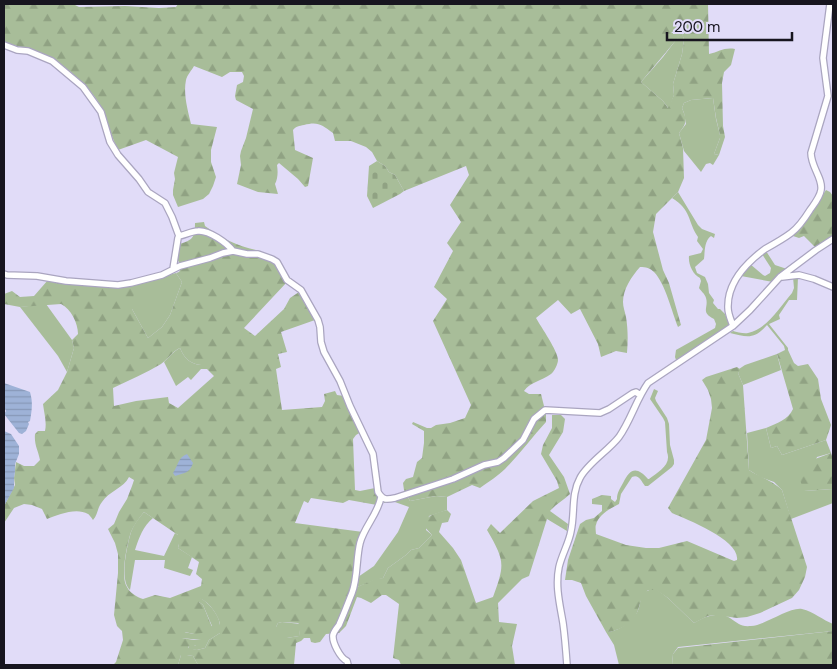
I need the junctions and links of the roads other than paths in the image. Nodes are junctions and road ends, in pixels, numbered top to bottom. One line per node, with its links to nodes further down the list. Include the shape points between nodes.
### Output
1 (830, 4): 12 (street, via 823,58 828,96 811,153 821,190 798,227 749,262 734,281 728,310)
2 (4, 45): 3 (street, via 52,61 83,87 100,112 118,155 148,192 165,203)
3 (179, 236): 5 (street, via 200,231 224,242); 6 (street)
4 (833, 240): 10 (street)
5 (233, 251): 7 (street); 14 (street, via 272,259 287,280 306,296 319,323 324,352 373,454)
6 (175, 258): 7 (street); 8 (street)
7 (180, 266): 8 (street)
8 (173, 269): 9 (street, via 162,275 118,285)
9 (4, 274)
10 (780, 278): 11 (street, via 799,275); 12 (street)
11 (833, 287)
12 (733, 326): 13 (street, via 656,377)
13 (640, 395): 14 (street, via 633,393 600,413 545,410 534,419 523,440 498,462 395,498); 16 (street, via 620,435 585,471 576,486 571,531 558,576)
14 (381, 498): 15 (street, via 360,542 356,581 333,634 338,651)
15 (348, 665)
16 (567, 665)

